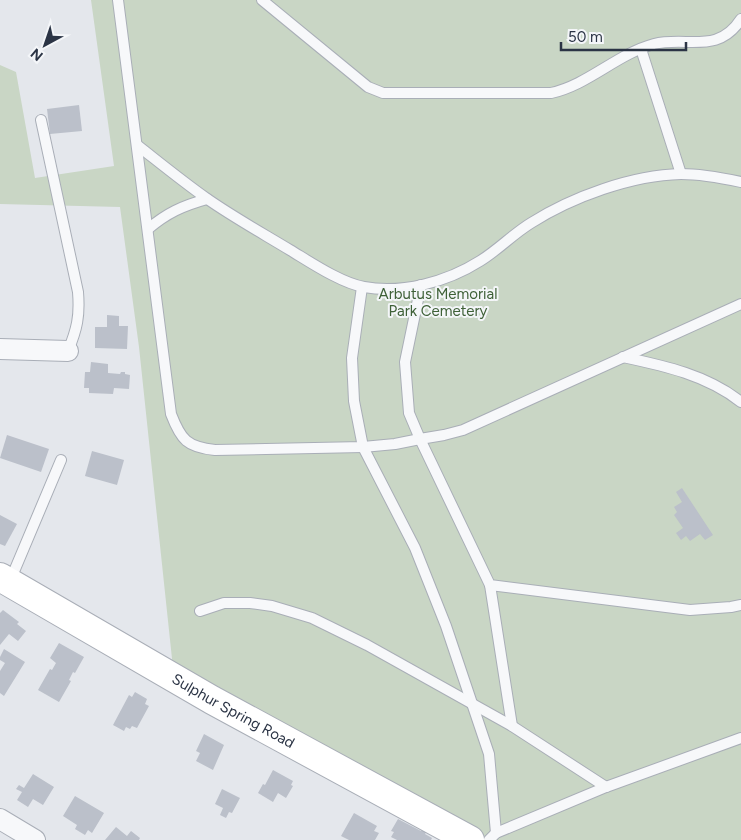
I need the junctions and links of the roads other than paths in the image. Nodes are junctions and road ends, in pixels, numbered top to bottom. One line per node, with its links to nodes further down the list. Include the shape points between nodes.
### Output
1 (118, 0): 6 (lane)
2 (262, 0): 4 (lane, via 368,87 383,93 551,93 567,89)
3 (741, 19): 4 (lane, via 728,34 715,41)
4 (641, 48): 7 (lane)
5 (41, 120): 15 (lane, via 78,292 80,313)
6 (137, 145): 9 (lane); 10 (lane)
7 (681, 174): 8 (lane); 11 (lane, via 610,187 568,203 532,222 480,261 458,273)
8 (741, 182)
9 (207, 199): 10 (lane, via 181,206); 12 (lane, via 336,277)
10 (148, 229): 19 (lane, via 171,414 187,442 198,448 215,450)
11 (421, 285): 12 (lane, via 388,289); 18 (lane, via 405,362 409,413)
12 (362, 287): 19 (lane, via 352,358 354,401)
13 (741, 304): 16 (lane)
14 (0, 349): 15 (street)
15 (68, 351)
16 (623, 357): 17 (lane, via 695,376 726,390); 18 (lane, via 463,430)
17 (741, 402)
18 (420, 438): 19 (lane); 22 (lane)
19 (363, 447): 25 (lane, via 415,548)
20 (61, 460): 21 (lane)
21 (5, 579): 32 (main road, Sulphur Spring Road, via 212,700)
22 (490, 585): 23 (lane, via 690,610); 26 (lane)
23 (741, 605)
24 (200, 611): 25 (lane, via 224,603 250,603 312,618)
25 (472, 703): 26 (lane); 30 (lane, via 489,754)
26 (512, 726): 28 (lane)
27 (741, 738): 28 (lane)
28 (606, 788): 30 (lane)
29 (0, 819): 31 (street)
30 (493, 836)
31 (35, 840)
32 (470, 840)

